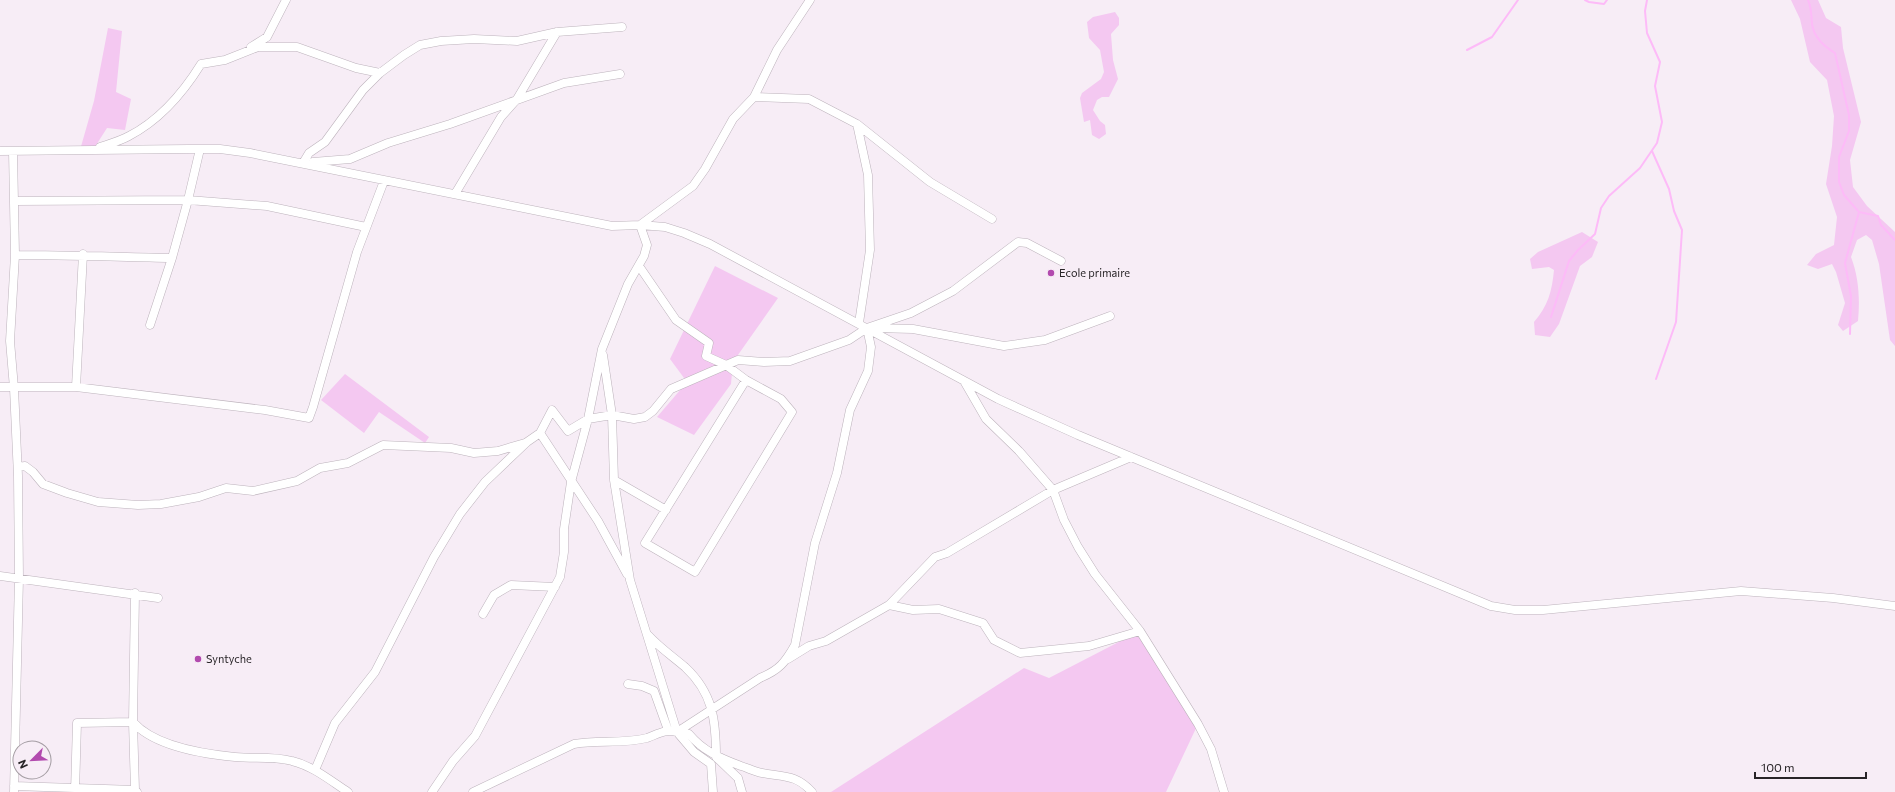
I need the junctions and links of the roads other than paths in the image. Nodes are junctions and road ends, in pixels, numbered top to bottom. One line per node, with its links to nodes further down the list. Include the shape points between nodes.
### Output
1 (286, 0): 5 (street, via 267,37)
2 (810, 0): 8 (street, via 778,50)
3 (622, 27): 4 (street)
4 (557, 32): 6 (street, via 517,41 441,40 420,45); 9 (street)
5 (239, 55): 6 (street, via 258,47 296,47 356,68); 12 (street, via 201,64 181,93 163,112 129,136)
6 (380, 73): 15 (street, via 362,90 325,142 309,153)
7 (620, 74): 9 (street, via 564,83)
8 (754, 97): 10 (street, via 809,99); 21 (street, via 733,119 693,186)
9 (517, 99): 15 (street, via 450,124 388,143 350,159); 17 (street, via 501,117)
10 (857, 124): 20 (street, via 930,182); 29 (street, via 868,175 870,250)
11 (200, 149): 12 (street); 15 (street, via 250,153); 18 (street)
12 (93, 150): 14 (street)
13 (0, 151): 14 (street)
14 (13, 151): 19 (street)
15 (303, 163): 16 (street)
16 (384, 180): 17 (street); 22 (street)
17 (455, 194): 21 (street, via 612,226)
18 (188, 200): 19 (street); 22 (street, via 267,206); 25 (street)
19 (14, 201): 24 (street)
20 (992, 219)
21 (640, 225): 27 (street, via 647,245); 29 (street, via 671,229 710,244)
22 (366, 227): 37 (street, via 309,418)
23 (83, 254): 24 (street); 25 (street, via 99,257); 37 (street)
24 (15, 255): 38 (street, via 10,341)
25 (172, 258): 30 (street)
26 (1061, 261): 31 (street, via 1027,243 1018,242 953,291 911,313)
27 (639, 266): 32 (street, via 628,284); 33 (street, via 676,320 709,343 706,356)
28 (1110, 316): 31 (street, via 1045,340 1004,346 913,329)
29 (859, 323): 31 (street)
30 (150, 325)
31 (867, 328): 33 (street, via 849,340 790,361 738,360); 35 (street); 60 (street, via 870,347 868,371 850,410 837,473 815,543 795,645)
32 (602, 349): 39 (street); 40 (street)
33 (726, 365): 34 (street); 39 (street, via 671,389 645,417)
34 (746, 380): 48 (street); 48 (street, via 781,399 792,412 695,572 645,543)
35 (964, 381): 43 (street); 47 (street, via 986,419 1019,451)
36 (0, 387): 38 (street)
37 (76, 387): 38 (street)
38 (14, 388): 44 (street)
39 (612, 415): 40 (street); 45 (street)
40 (588, 419): 41 (street, via 568,431 552,410); 46 (street)
41 (540, 433): 42 (street); 46 (street)
42 (527, 442): 44 (street, via 498,451 474,453 451,448 384,445 348,463 320,468 297,481 253,491 226,488 199,497 161,504 98,502 43,484 25,466); 67 (street, via 485,482 460,514 434,557 375,672 336,723)
43 (1131, 457): 47 (street); 56 (street, via 1494,607 1544,610 1741,591)
44 (18, 467): 50 (street)
45 (614, 480): 48 (street); 51 (street)
46 (572, 482): 51 (street, via 598,521); 52 (street, via 564,529 560,577)
47 (1053, 490): 55 (street, via 964,543 935,557); 58 (street, via 1064,520 1095,574)
48 (666, 510)
49 (0, 576): 50 (street)
50 (19, 578): 53 (street); 68 (street)
51 (630, 580): 59 (street)
52 (555, 586): 57 (street, via 512,585 494,595); 72 (street, via 475,736)
53 (135, 593): 54 (street); 63 (street)
54 (158, 598)
55 (889, 605): 58 (street, via 913,610 939,609 983,623 994,640 1020,653 1089,646); 60 (street)
56 (1895, 606)
57 (483, 614)
58 (1140, 631): 77 (street, via 1211,749)
59 (646, 632): 62 (street, via 700,684); 65 (street)
60 (787, 660): 62 (street, via 775,671)
61 (628, 684): 64 (street, via 654,691)
62 (713, 709): 65 (street); 66 (street)
63 (133, 722): 67 (street, via 139,729 160,740 190,750 236,757 271,757 294,761); 69 (street, via 77,723); 70 (street)
64 (668, 730): 65 (street); 73 (street, via 646,738 620,742 574,744)
65 (677, 732): 66 (street, via 689,734 697,744); 74 (street, via 694,752 711,764)
66 (716, 757): 75 (street, via 738,778); 76 (street, via 760,773 788,776 804,783)
67 (315, 770): 71 (street)
68 (14, 789): 69 (street)
69 (76, 790): 70 (street)
70 (136, 791)
71 (348, 792)
72 (432, 792)
73 (473, 792)
74 (713, 792)
75 (742, 792)
76 (812, 792)
77 (1224, 792)

